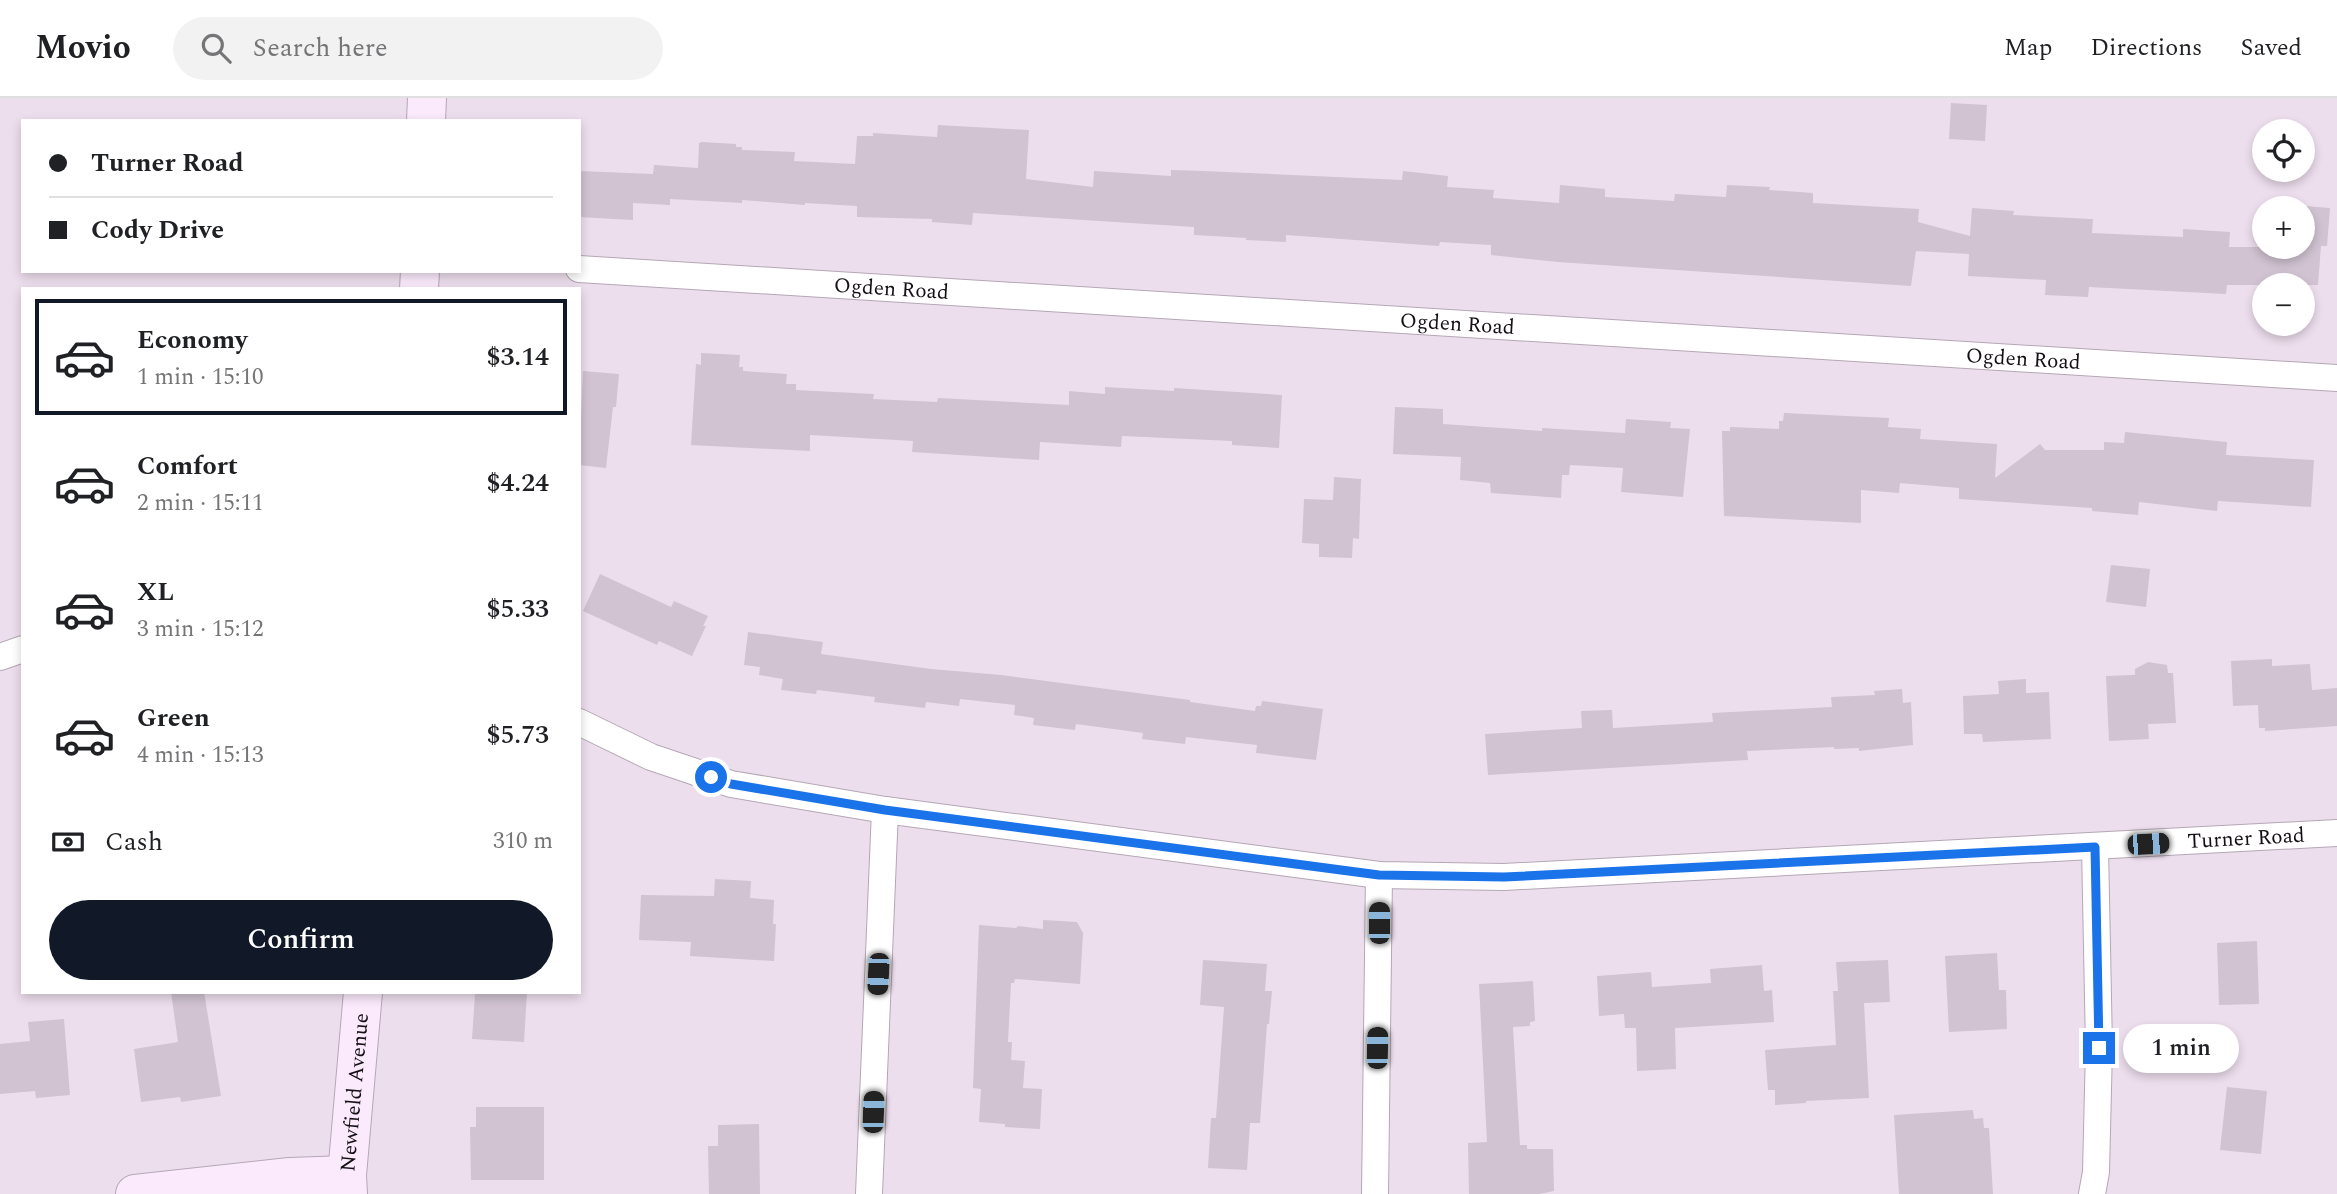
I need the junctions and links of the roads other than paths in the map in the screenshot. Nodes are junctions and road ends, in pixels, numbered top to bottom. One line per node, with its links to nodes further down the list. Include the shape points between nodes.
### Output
1 (427, 98): 2 (main road)
2 (426, 119)
3 (581, 268): 4 (street, Ogden Road)
4 (2337, 378)
5 (21, 650): 6 (street)
6 (0, 657)
7 (581, 723): 8 (street, Turner Road, via 651,757 731,784)
8 (885, 810): 11 (street, Turner Road); 15 (street)
9 (2337, 833): 10 (street, Turner Road)
10 (2095, 847): 11 (street, Turner Road, via 1504,877); 17 (street, via 2099,1048)
11 (1379, 875): 16 (street)
12 (363, 994): 13 (main road, Newfield Avenue)
13 (347, 1184): 14 (main road, via 290,1177)
14 (135, 1194)
15 (869, 1194)
16 (1375, 1194)
17 (2092, 1194)

